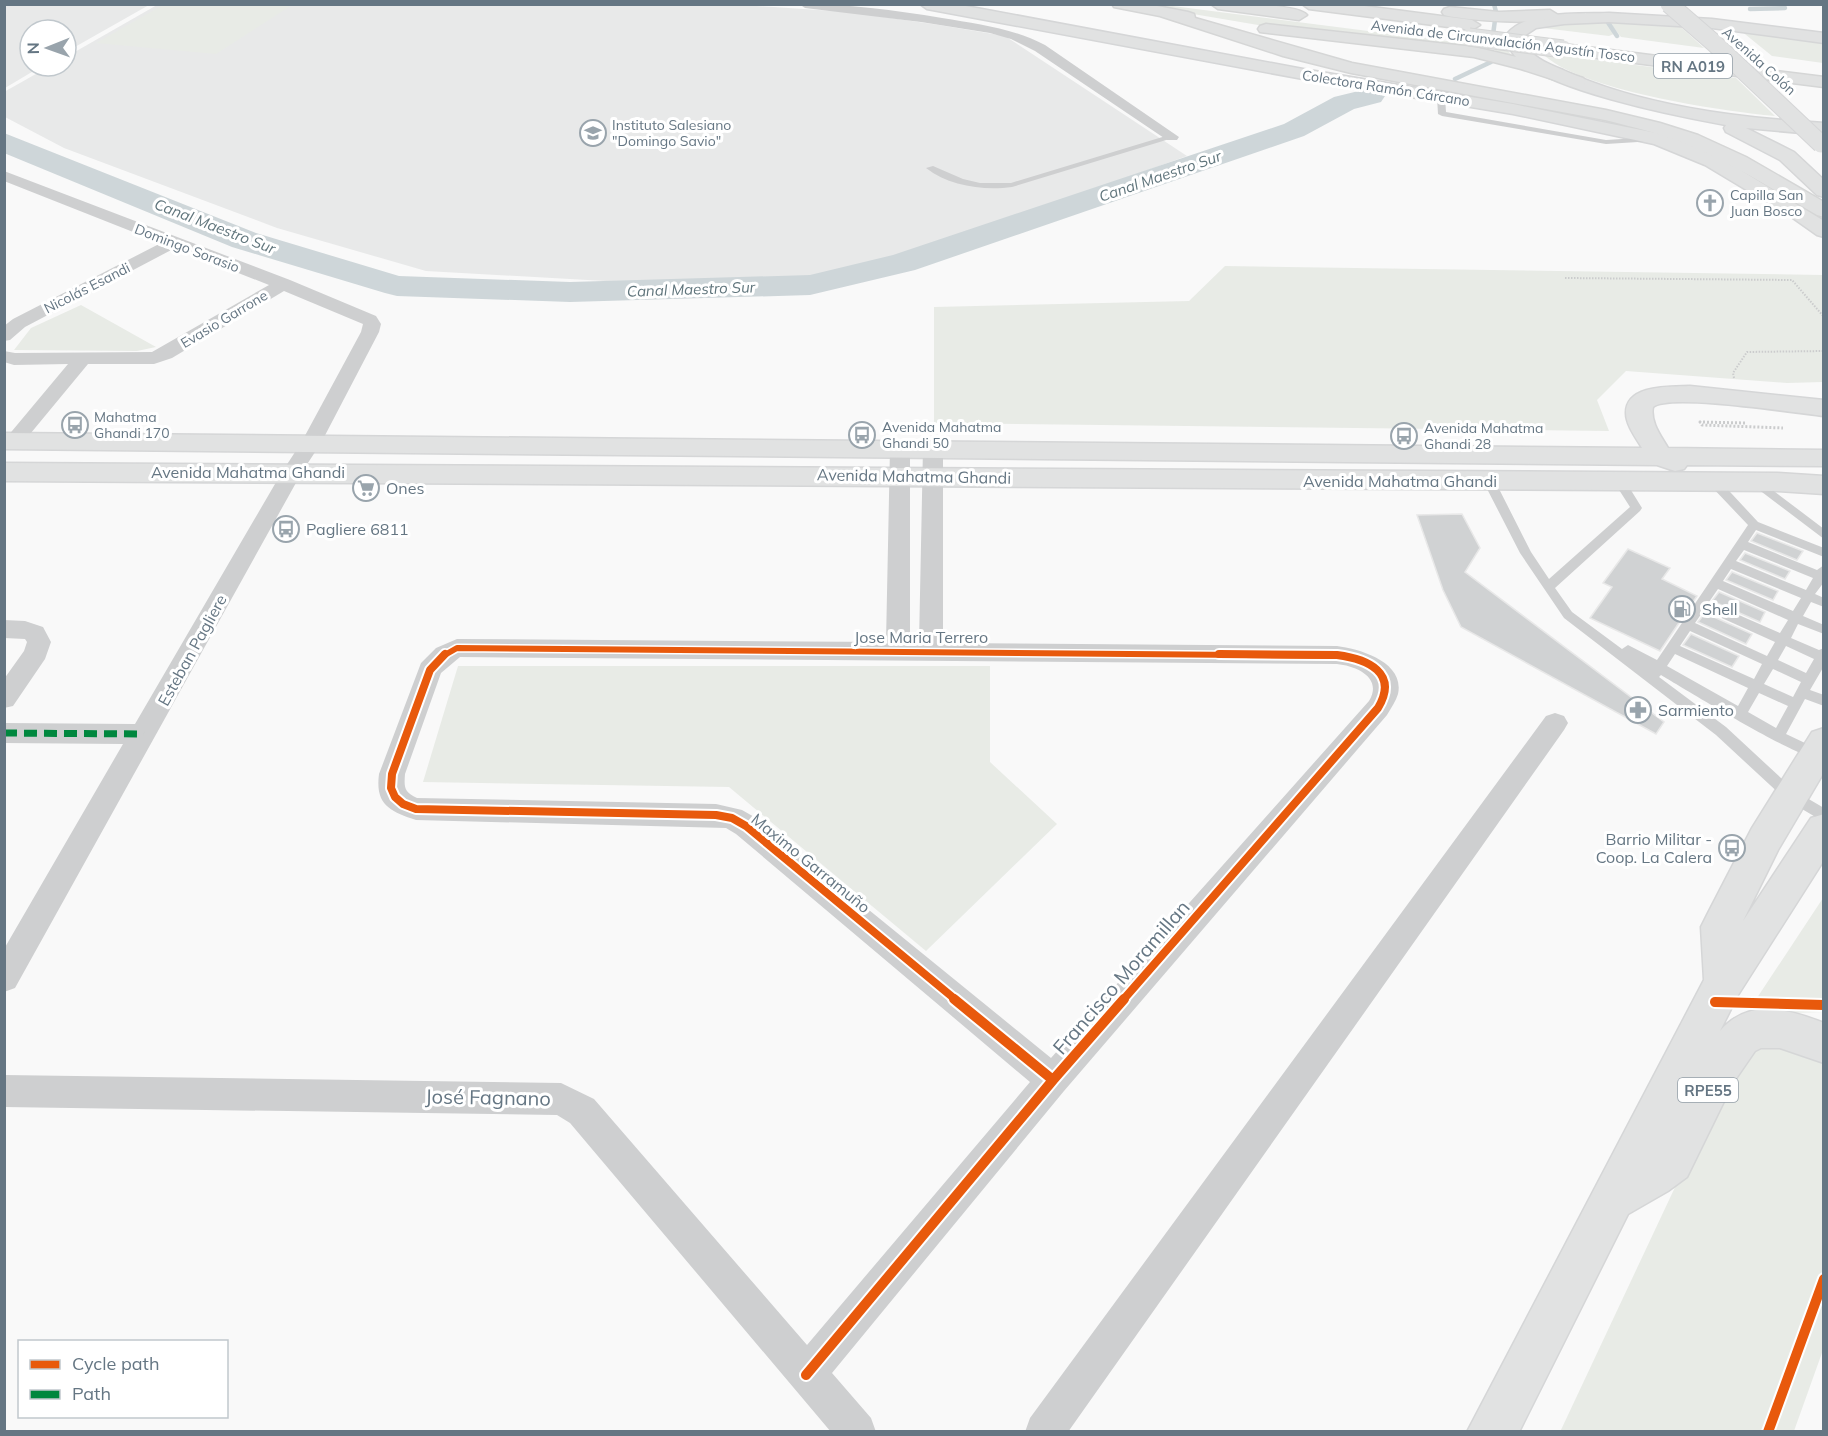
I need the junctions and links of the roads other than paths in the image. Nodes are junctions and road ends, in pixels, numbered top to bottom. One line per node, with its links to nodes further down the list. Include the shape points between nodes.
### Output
1 (805, 4): 10 (street)
2 (927, 4): 31 (main road, Colectora Ramón Cárcano, via 1659,139 1712,161)
3 (1119, 4): 13 (main road)
4 (1218, 4): 15 (main road, Avenida de Circunvalación Agustín Tosco / RN A019)
5 (1310, 4): 15 (main road, Avenida de Circunvalación Agustín Tosco / RN A019)
6 (1412, 4): 14 (main road, via 1484,16)
7 (1603, 4): 12 (main road)
8 (1670, 4): 24 (main road, Avenida Colón, bridge)
9 (1694, 4): 21 (main road, Avenida Colón)
10 (865, 7): 23 (street, via 988,29 1030,42)
11 (1739, 10): 16 (main road, via 1781,27)
12 (1577, 12): 14 (main road); 16 (main road, via 1704,16)
13 (1166, 14): 19 (main road, via 1269,30 1474,52); 30 (main road, via 1340,65 1653,127 1738,160)
14 (1550, 15): 19 (main road, via 1518,29 1516,46 1535,64)
15 (1470, 31): 17 (main road, Avenida de Circunvalación Agustín Tosco / RN A019, bridge)
16 (1824, 38)
17 (1563, 43): 18 (main road, Avenida de Circunvalación Agustín Tosco / RN A019); 20 (main road, Avenida de Circunvalación Agustín Tosco / RN A019)
18 (1824, 70)
19 (1576, 82): 22 (main road)
20 (1824, 82)
21 (1801, 98)
22 (1657, 105): 24 (main road); 28 (main road, via 1705,118 1765,143 1798,165)
23 (1172, 137): 25 (lane, via 1012,185 978,186 953,180)
24 (1823, 140)
25 (930, 168)
26 (4, 175): 27 (street, Domingo Sorasio)
27 (28, 185): 29 (street); 32 (street, Domingo Sorasio)
28 (1824, 191)
29 (4, 195)
30 (1824, 211)
31 (1824, 231)
32 (173, 243): 33 (street, Domingo Sorasio); 35 (street, Nicolás Esandi, via 19,323)
33 (284, 284): 34 (street, Domingo Sorasio); 37 (street, Evasio Garrone, via 165,354 143,360)
34 (370, 320): 40 (street, Esteban Pagliere, via 370,332)
35 (4, 336)
36 (4, 356): 37 (street, Evasio Garrone)
37 (81, 360): 39 (street)
38 (1824, 408): 43 (main road, via 1748,412 1707,395 1673,394 1647,399 1639,414)
39 (9, 441): 40 (main road, Avenida Mahatma Ghandi)
40 (311, 443): 41 (main road, Avenida Mahatma Ghandi); 46 (street, Esteban Pagliere)
41 (900, 448): 42 (main road, Avenida Mahatma Ghandi); 47 (street)
42 (933, 448): 43 (main road, Avenida Mahatma Ghandi); 48 (street)
43 (1659, 455): 44 (main road, Avenida Mahatma Ghandi); 51 (main road)
44 (1824, 458)
45 (4, 472): 46 (main road, Avenida Mahatma Ghandi)
46 (292, 472): 47 (main road, Avenida Mahatma Ghandi); 84 (street, Esteban Pagliere)
47 (900, 476): 48 (main road, Avenida Mahatma Ghandi); 72 (street)
48 (931, 477): 49 (main road, Avenida Mahatma Ghandi); 71 (street)
49 (1488, 481): 50 (main road, Avenida Mahatma Ghandi); 61 (lane)
50 (1620, 482): 51 (main road, Avenida Mahatma Ghandi); 61 (lane, via 1636,508)
51 (1714, 482): 52 (main road, Avenida Mahatma Ghandi); 54 (lane)
52 (1758, 483): 53 (main road, Avenida Mahatma Ghandi); 55 (lane)
53 (1824, 485)
54 (1754, 525): 56 (lane); 57 (lane)
55 (1824, 535)
56 (1742, 544): 58 (lane); 59 (lane)
57 (1824, 553)
58 (1729, 563): 60 (lane); 62 (lane)
59 (1822, 574): 62 (lane)
60 (1716, 583): 64 (lane); 65 (lane)
61 (1548, 587): 75 (lane, via 1568,615)
62 (1808, 597): 63 (lane); 65 (lane)
63 (1824, 603)
64 (1702, 604): 66 (lane); 69 (lane)
65 (1796, 618): 68 (lane); 69 (lane)
66 (1688, 625): 70 (lane); 74 (lane)
67 (4, 629): 79 (street, via 35,633 39,642 36,653)
68 (1824, 630)
69 (1783, 640): 73 (lane); 74 (lane)
70 (1673, 648): 75 (lane); 77 (lane)
71 (932, 650): 72 (street, Jose Maria Terrero); 76 (street, Jose Maria Terrero, via 1348,655 1377,670)
72 (898, 651): 88 (street, Jose Maria Terrero, via 457,648 437,659 430,670 392,774)
73 (1823, 656): 78 (lane)
74 (1770, 663): 77 (lane); 78 (lane)
75 (1656, 673): 81 (lane); 87 (lane)
76 (1386, 684): 96 (street, Francisco Moramillan, via 1378,708)
77 (1756, 686): 78 (lane); 81 (lane)
78 (1802, 692): 80 (lane); 85 (lane)
79 (4, 699)
80 (1824, 701)
81 (1740, 714): 85 (lane)
82 (1555, 723): 101 (street)
83 (4, 733): 84 (street)
84 (144, 734): 91 (street, Esteban Pagliere)
85 (1778, 736): 86 (lane)
86 (1821, 751): 87 (main road)
87 (1790, 795): 89 (lane); 92 (main road, via 1720,927)
88 (393, 796): 96 (street, Maximo Garramuño, via 402,805 416,809 732,818)
89 (1824, 816)
90 (1824, 829): 92 (main road, RPE55)
91 (4, 978)
92 (1724, 982): 98 (main road, RPE55)
93 (1824, 1027): 94 (main road)
94 (1778, 1029): 95 (main road, RPE55); 98 (main road, RPE55, via 1753,1030 1743,1035 1712,1082 1670,1162)
95 (1824, 1042)
96 (1053, 1080): 99 (street, Francisco Moramillan)
97 (4, 1091): 99 (street, José Fagnano, via 561,1099 582,1111)
98 (1612, 1199): 102 (main road, RPE55)
99 (806, 1375): 100 (street, José Fagnano)
100 (858, 1431)
101 (1044, 1431)
102 (1492, 1431)

